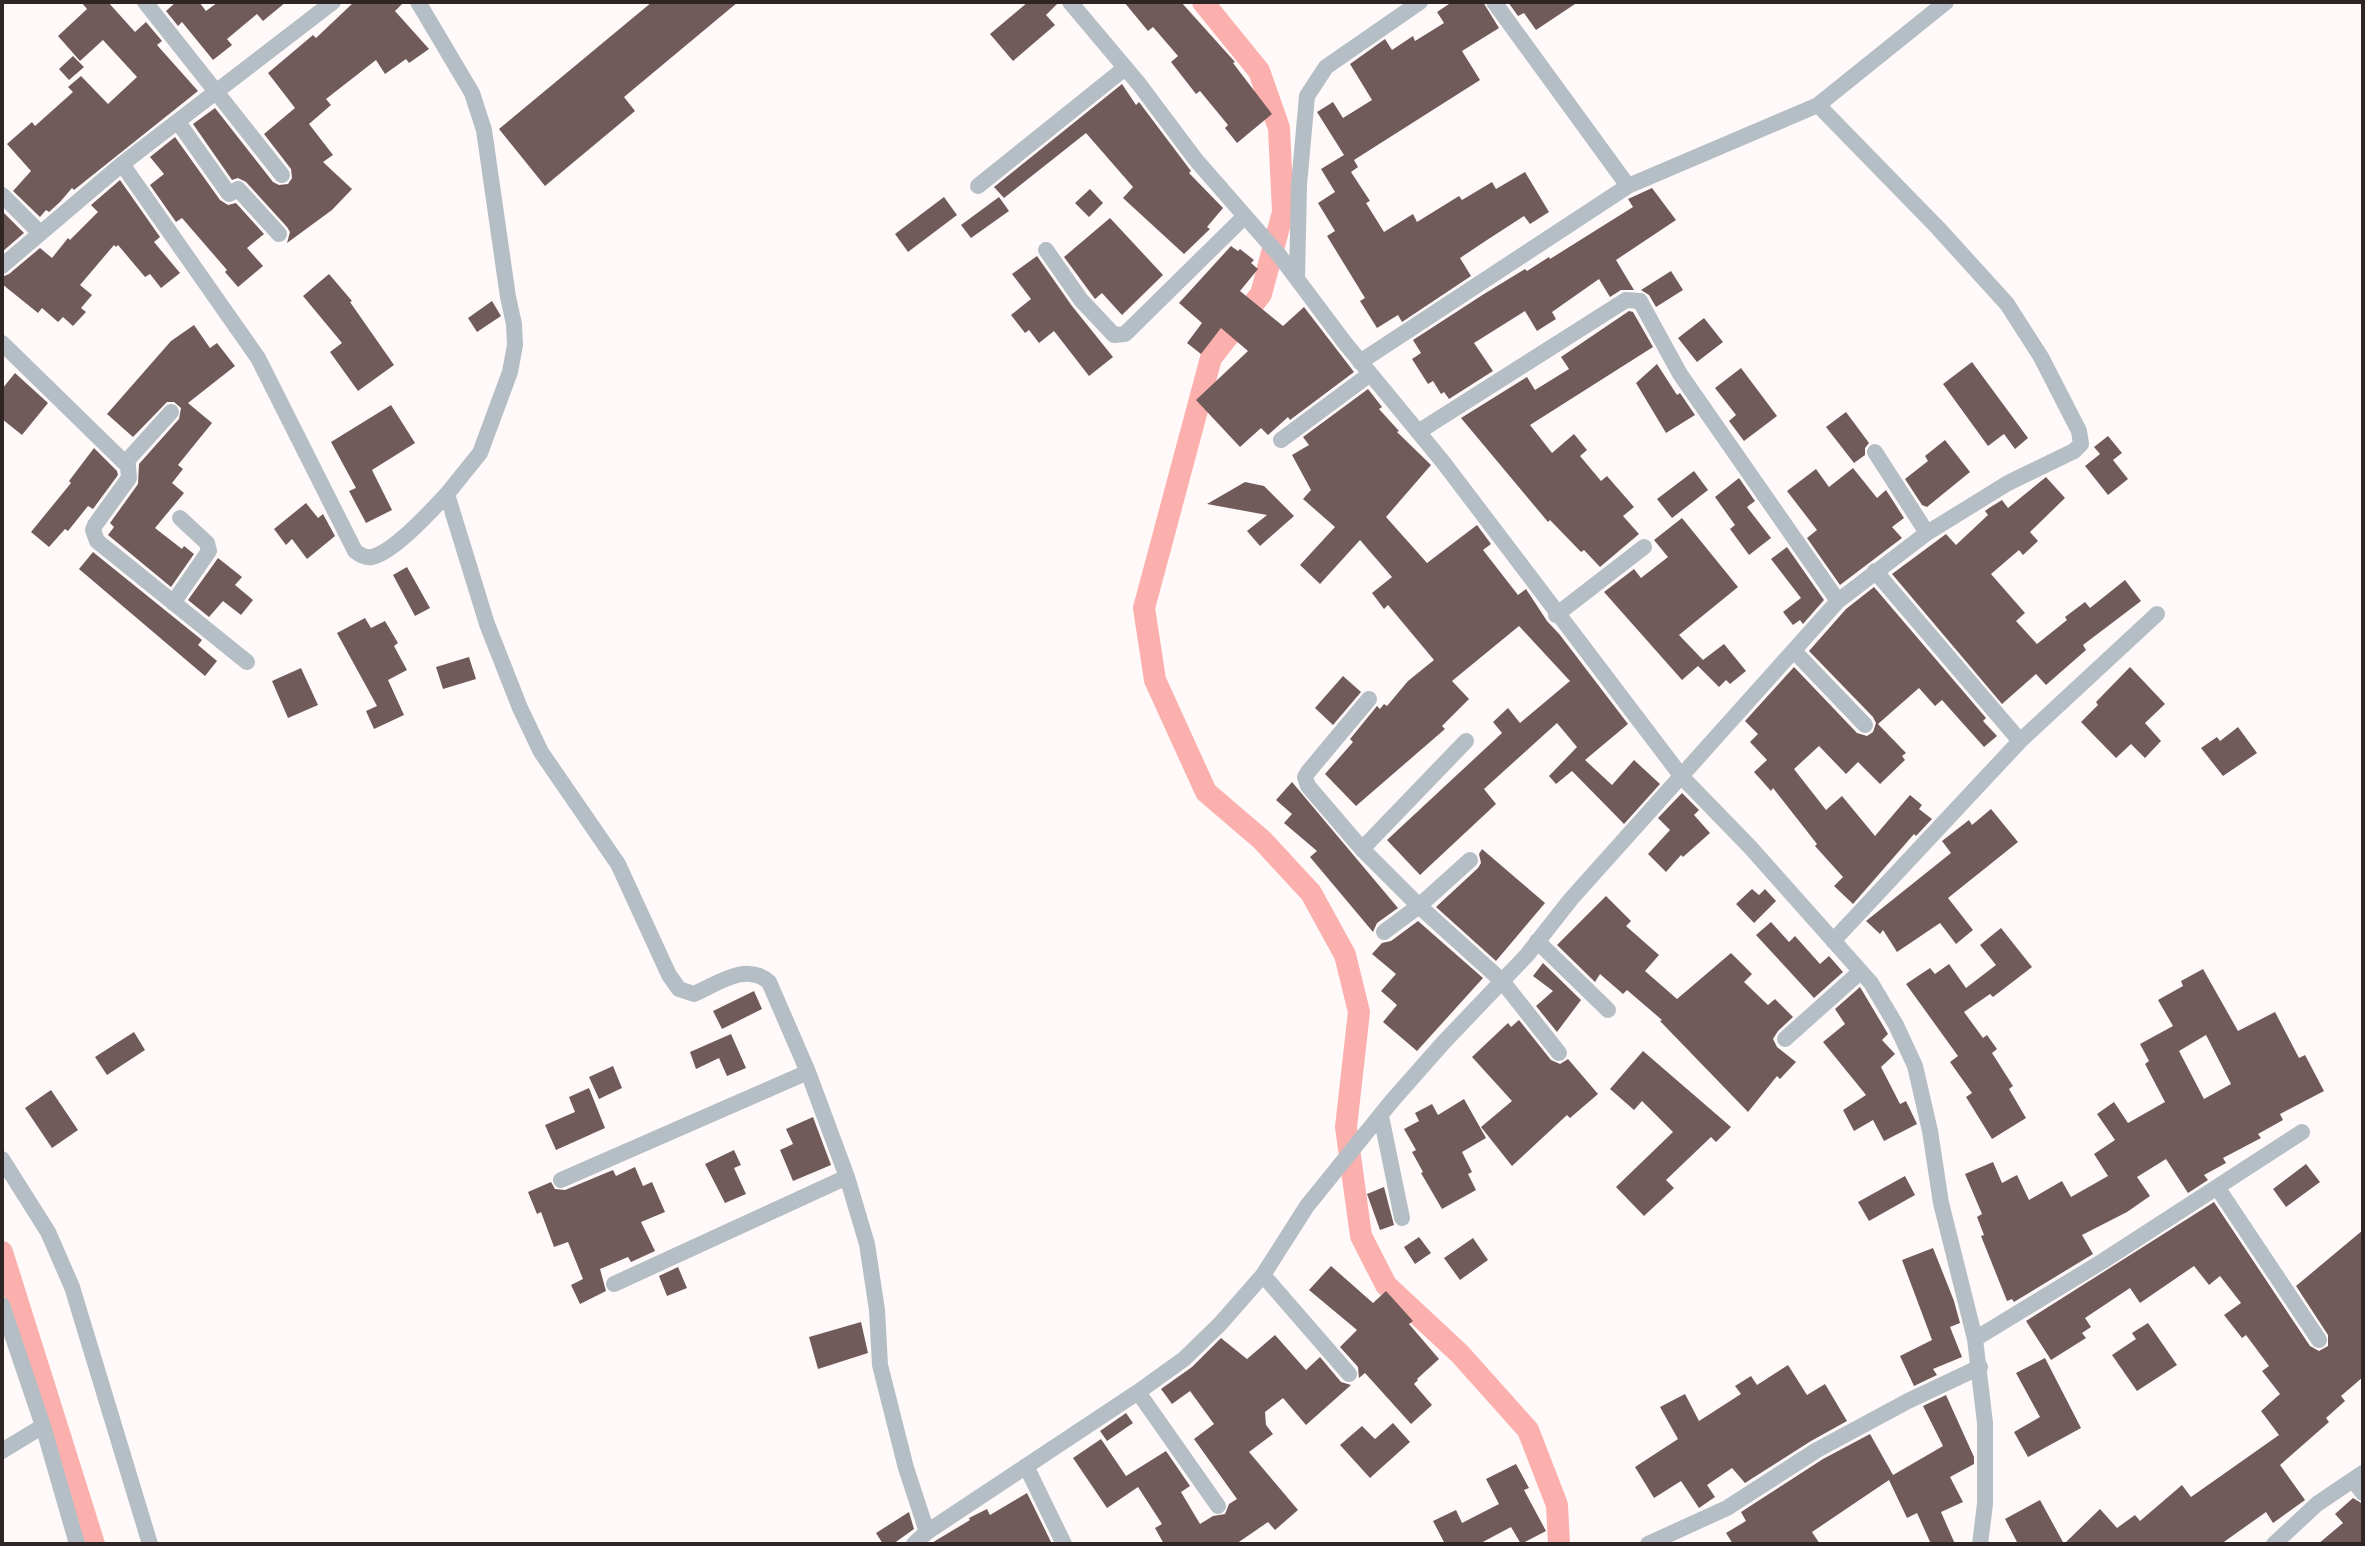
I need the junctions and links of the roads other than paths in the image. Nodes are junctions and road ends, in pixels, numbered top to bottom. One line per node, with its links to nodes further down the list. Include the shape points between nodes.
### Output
1 (145, 2): 9 (street)
2 (333, 2): 9 (street)
3 (418, 2): 30 (street, via 472,93 484,130 514,324 510,372 480,453)
4 (1070, 2): 8 (street)
5 (1420, 2): 22 (street, via 1326,67 1307,96)
6 (1494, 2): 15 (street)
7 (1946, 2): 10 (street)
8 (1125, 68): 14 (street); 17 (street)
9 (216, 93): 11 (street); 13 (street)
10 (1818, 105): 15 (street); 32 (street, via 2007,304 2041,357 2081,438 2074,451 2008,483)
11 (178, 122): 12 (street); 19 (street, via 229,194 238,189)
12 (122, 164): 18 (street); 30 (street, via 258,358 355,551 374,557 413,530)
13 (282, 175)
14 (978, 186)
15 (1628, 186): 24 (street)
16 (2, 195): 18 (street)
17 (1250, 222): 20 (street, via 1119,336 1081,300); 22 (street)
18 (40, 233): 21 (street)
19 (279, 234)
20 (1046, 250)
21 (2, 266)
22 (1297, 279): 24 (street)
23 (2, 343): 29 (street)
24 (1365, 368): 26 (street); 27 (street)
25 (171, 412): 29 (street)
26 (1418, 432): 35 (street, via 1626,300 1640,301 1680,374); 38 (street)
27 (1281, 440)
28 (1875, 452): 32 (street)
29 (125, 463): 36 (street, via 129,478 95,525 94,536)
30 (447, 494): 57 (street, via 487,624 520,708 541,752 618,864 669,975 679,989 694,994 735,976 759,974 769,982)
31 (180, 518): 36 (street, via 209,551)
32 (1927, 533): 34 (street)
33 (1644, 547): 38 (street)
34 (1875, 571): 35 (street); 44 (street)
35 (1838, 601): 39 (street)
36 (173, 603): 40 (street)
37 (2157, 614): 44 (street)
38 (1556, 615): 45 (street)
39 (1794, 651): 42 (street); 45 (street)
40 (247, 662)
41 (1369, 699): 46 (street, via 1305,777)
42 (1865, 725)
43 (1466, 741): 46 (street)
44 (2020, 741): 51 (street)
45 (1682, 777): 50 (street); 51 (street)
46 (1362, 849): 48 (street)
47 (1470, 860): 48 (street)
48 (1419, 906): 49 (street); 53 (street)
49 (1384, 932)
50 (1537, 941): 53 (street); 54 (street)
51 (1833, 941): 52 (street)
52 (1860, 972): 55 (street); 68 (street, via 1896,1025 1915,1066 1941,1203)
53 (1502, 981): 56 (street); 58 (street)
54 (1608, 1010)
55 (1785, 1039)
56 (1559, 1053)
57 (808, 1072): 61 (street); 62 (street)
58 (1381, 1116): 64 (street); 65 (street, via 1307,1206)
59 (2302, 1132): 63 (street)
60 (2, 1159): 81 (street, via 48,1232 72,1287)
61 (847, 1177): 66 (street); 78 (street, via 867,1244 880,1365)
62 (561, 1180)
63 (2217, 1187): 68 (street); 69 (street)
64 (1402, 1218)
65 (1263, 1275): 71 (street); 72 (street, via 1184,1359)
66 (614, 1284)
67 (2, 1305): 73 (street)
68 (1975, 1339): 70 (street)
69 (2319, 1340)
70 (1980, 1367): 83 (street, via 1817,1450 1727,1508); 84 (street, via 1986,1463)
71 (1349, 1374)
72 (1138, 1392): 75 (street); 77 (street)
73 (43, 1426): 74 (street); 80 (street)
74 (2, 1451)
75 (1026, 1466): 78 (street); 82 (street)
76 (2360, 1482): 79 (street, via 2317,1504)
77 (1218, 1506)
78 (920, 1538)
79 (2282, 1541)
80 (77, 1544)
81 (150, 1544)
82 (1064, 1544)
83 (1648, 1544)
84 (1980, 1544)

